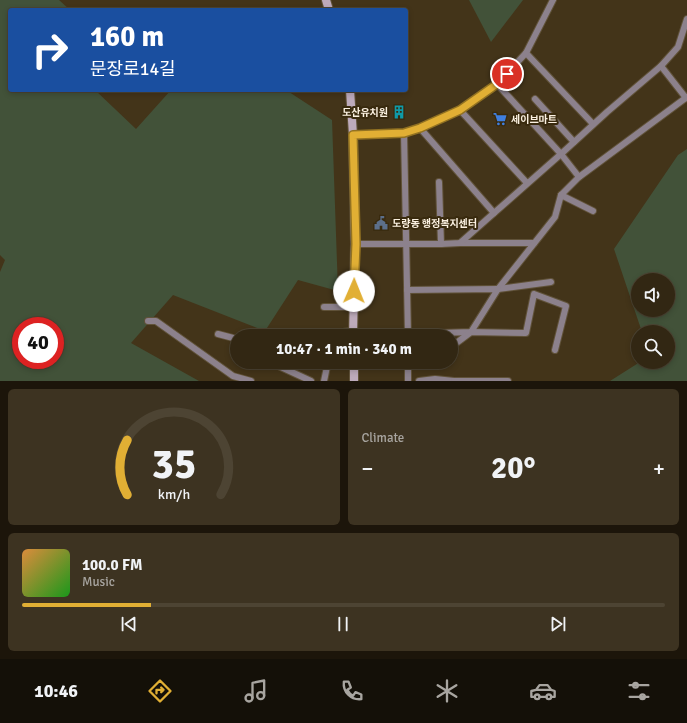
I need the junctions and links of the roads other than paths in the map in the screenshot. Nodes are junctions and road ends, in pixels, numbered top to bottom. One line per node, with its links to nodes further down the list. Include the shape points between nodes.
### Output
1 (553, 0): 3 (street)
2 (687, 20): 4 (street, via 678,47)
3 (526, 53): 5 (street); 10 (street)
4 (661, 66): 7 (street); 10 (street)
5 (497, 84): 9 (street); 15 (street)
6 (350, 92): 13 (street)
7 (687, 97): 16 (street)
8 (535, 99): 14 (street)
9 (460, 110): 11 (street); 18 (street)
10 (593, 124): 14 (street)
11 (420, 128): 12 (street); 21 (street)
12 (404, 133): 13 (street); 22 (street)
13 (353, 135): 25 (street)
14 (574, 142): 15 (street)
15 (562, 154): 16 (street); 18 (street)
16 (579, 177): 19 (street)
17 (439, 182): 26 (street)
18 (527, 183): 21 (street)
19 (560, 195): 20 (street); 24 (street, via 555,217)
20 (593, 211)
21 (494, 213): 23 (street)
22 (406, 243): 25 (street); 26 (street); 30 (street)
23 (460, 243): 24 (street); 26 (street)
24 (534, 243): 29 (street)
25 (356, 244): 33 (street)
26 (441, 244)
27 (551, 282): 28 (street)
28 (537, 284): 29 (street); 31 (street)
29 (498, 289): 30 (street); 37 (street)
30 (407, 290): 36 (street)
31 (534, 294): 37 (street, via 526,333); 42 (street, via 566,306)
32 (324, 307): 33 (street)
33 (354, 307): 35 (street)
34 (148, 321): 48 (street, via 156,321 233,376)
35 (353, 329)
36 (408, 329)
37 (471, 332): 38 (street); 41 (street)
38 (458, 333)
39 (218, 334): 40 (street)
40 (230, 337)
41 (458, 342)
42 (555, 350)
43 (285, 369): 49 (street)
44 (327, 369): 50 (street)
45 (354, 369): 51 (street)
46 (408, 369): 52 (street)
47 (435, 380): 53 (street); 54 (street)
48 (251, 381)
49 (311, 381)
50 (324, 381)
51 (354, 381)
52 (408, 381)
53 (419, 381)
54 (454, 381): 55 (street)
55 (508, 381)

